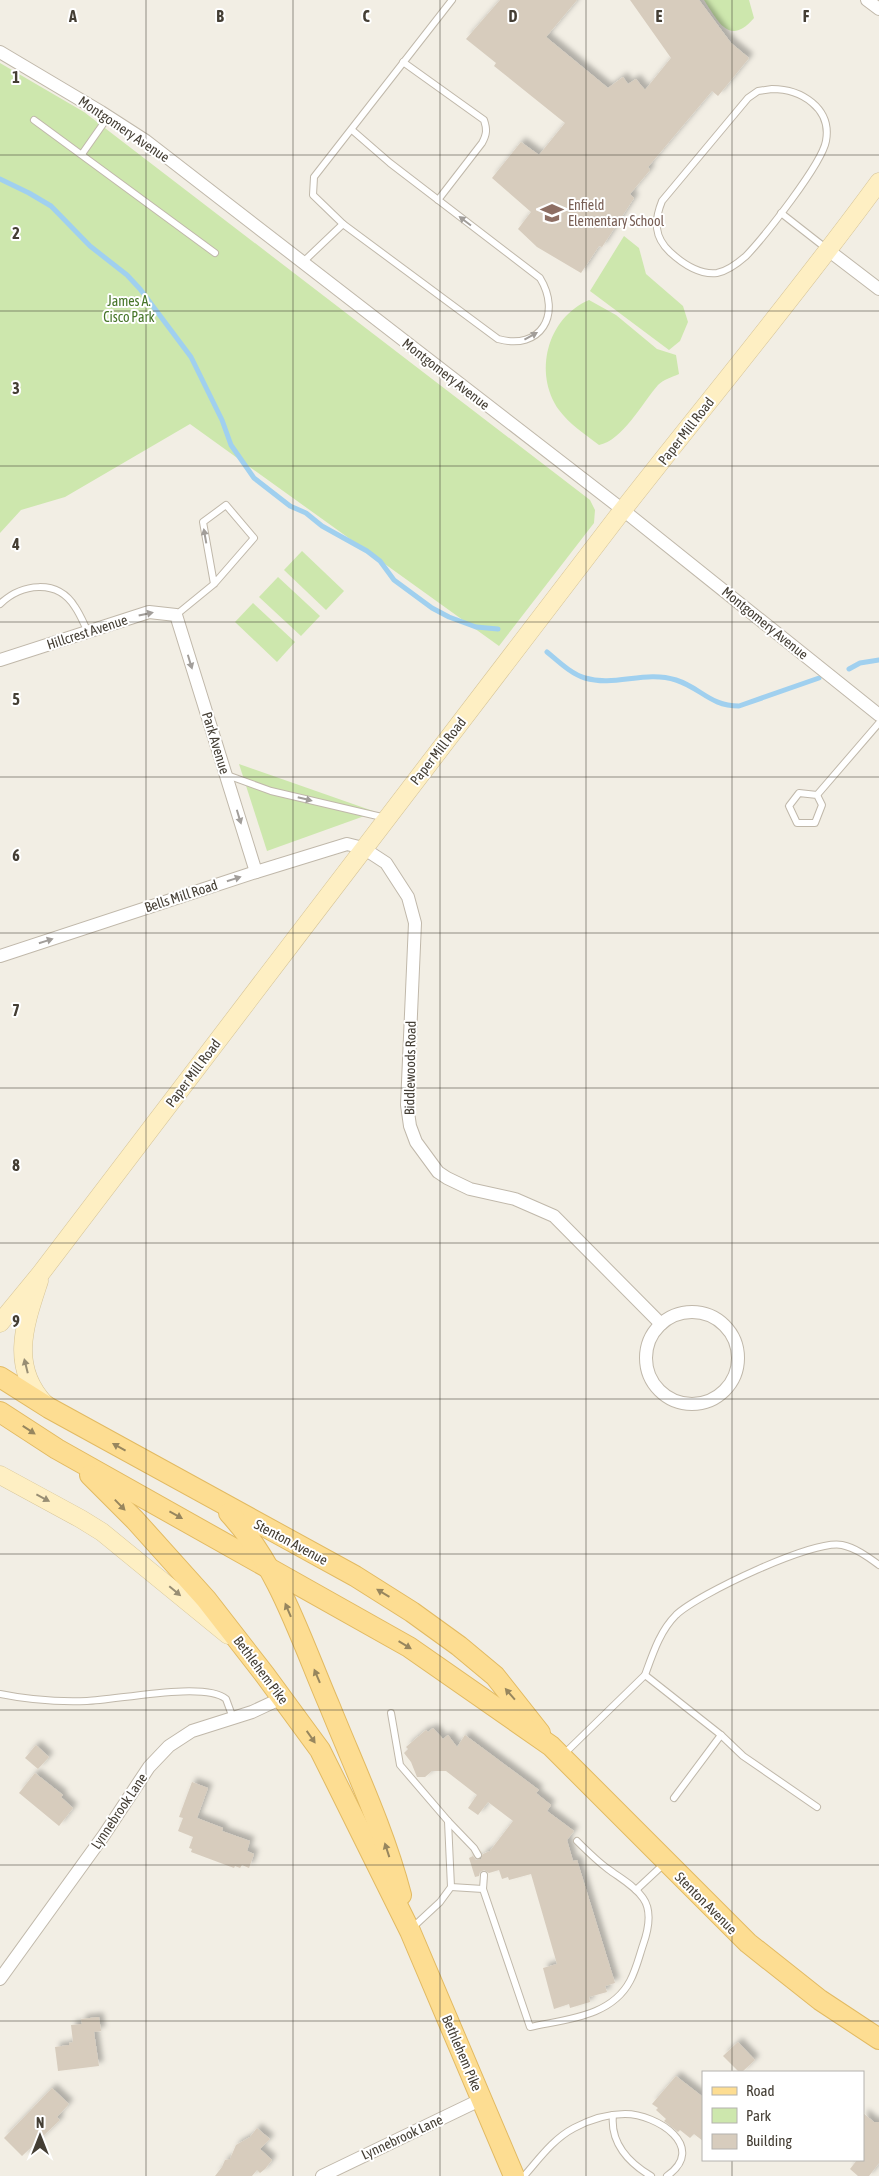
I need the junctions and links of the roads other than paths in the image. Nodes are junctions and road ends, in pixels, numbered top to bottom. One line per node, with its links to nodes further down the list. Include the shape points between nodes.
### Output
1 (452, 0): 5 (lane)
2 (867, 0): 3 (street)
3 (879, 9)
4 (0, 52): 6 (street, Montgomery Avenue)
5 (403, 62): 8 (lane); 11 (lane, via 484,120 486,127 482,142)
6 (108, 116): 9 (lane); 16 (street, Montgomery Avenue, via 146,141)
7 (34, 120): 9 (lane)
8 (352, 130): 11 (lane); 13 (lane, via 314,176 312,185 313,195)
9 (82, 154): 15 (lane)
10 (879, 182): 14 (main road, Paper Mill Road)
11 (438, 200): 13 (lane, one-way to 11, via 498,339 520,341 540,331 550,309 540,278)
12 (781, 213): 12 (lane, via 819,158 826,142 826,128 822,116 800,93 772,89 758,91 748,98 662,201 657,213 657,231 661,243 689,267 704,273 718,273 746,256); 14 (lane)
13 (343, 224): 16 (lane)
14 (828, 250): 17 (street); 18 (main road, Paper Mill Road)
15 (215, 253)
16 (302, 263): 18 (street, Montgomery Avenue)
17 (879, 289)
18 (623, 510): 24 (street, Montgomery Avenue); 28 (main road, Paper Mill Road)
19 (214, 584): 19 (lane, one-way to 19, via 203,522 226,505 254,538); 21 (lane)
20 (0, 604): 22 (lane, via 22,589 36,586 51,589 64,595 75,606)
21 (176, 615): 22 (street, Hillcrest Avenue, one-way to 21, via 149,612); 26 (street, Park Avenue, one-way to 26)
22 (88, 632): 23 (street, Hillcrest Avenue)
23 (0, 660)
24 (879, 715)
25 (879, 723): 27 (lane)
26 (226, 774): 28 (lane, one-way to 28, via 271,791); 30 (street, Park Avenue, one-way to 30)
27 (816, 795): 27 (lane, via 799,792 789,806 797,823 815,823 822,805)
28 (386, 818): 29 (main road, Paper Mill Road)
29 (363, 848): 30 (street, Bells Mill Road, via 347,844); 32 (main road, Paper Mill Road); 34 (street, Biddlewoods Road, via 386,864 396,878 408,897 415,923 407,1105 410,1126 420,1148 438,1172 455,1182 470,1189 515,1198 554,1216)
30 (256, 872): 31 (street, Bells Mill Road, one-way to 30)
31 (0, 956)
32 (41, 1274): 33 (main road, Paper Mill Road); 36 (main road, one-way to 32, via 33,1388 23,1346 25,1324)
33 (0, 1323)
34 (661, 1324): 34 (street, via 651,1337 646,1352 647,1368 653,1383 669,1398 684,1404 700,1404 726,1390 735,1377 739,1362 732,1333 706,1313 674,1315)
35 (0, 1377): 36 (main road, Stenton Avenue)
36 (49, 1408): 40 (main road, Stenton Avenue, one-way to 36)
37 (0, 1412): 38 (main road, Stenton Avenue, one-way to 38)
38 (58, 1449): 42 (main road, Stenton Avenue, one-way to 42); 43 (main road, Bethlehem Pike, one-way to 43, via 89,1474 135,1520 189,1579)
39 (0, 1475): 43 (main road, one-way to 43, via 102,1532)
40 (219, 1503): 42 (main road, Bethlehem Pike, via 248,1536); 50 (main road, Stenton Avenue, one-way to 40, via 495,1676 437,1629 355,1576)
41 (879, 1565): 44 (lane, via 861,1552 842,1545 819,1546 712,1590 676,1615 660,1637)
42 (268, 1566): 50 (main road, Stenton Avenue, one-way to 50, via 409,1647); 61 (main road, Bethlehem Pike, one-way to 42, via 376,1820)
43 (247, 1651): 46 (main road, Bethlehem Pike)
44 (644, 1675): 49 (lane); 50 (lane)
45 (0, 1694): 48 (lane, via 69,1701 214,1692 226,1699)
46 (282, 1698): 48 (street, Lynnebrook Lane); 61 (main road, Bethlehem Pike, one-way to 61, via 320,1750)
47 (391, 1713): 53 (lane, via 400,1765)
48 (233, 1718): 62 (street, Lynnebrook Lane, via 179,1738 148,1767 104,1836)
49 (721, 1735): 51 (lane); 52 (lane, via 743,1756)
50 (556, 1751): 56 (main road, Stenton Avenue)
51 (674, 1798)
52 (816, 1807)
53 (448, 1821): 55 (lane); 58 (lane)
54 (577, 1841): 60 (lane)
55 (478, 1855)
56 (666, 1862): 60 (lane); 63 (main road, Stenton Avenue, via 771,1963)
57 (484, 1874): 59 (lane)
58 (451, 1887): 59 (lane); 61 (lane)
59 (483, 1889): 60 (lane, via 530,2026 576,2018 598,2010 620,1996 630,1981 649,1920 648,1906)
60 (636, 1890)
61 (410, 1931): 64 (main road, Bethlehem Pike)
62 (0, 1979)
63 (879, 2038)
64 (482, 2099): 66 (street, Lynnebrook Lane); 67 (main road, Bethlehem Pike)
65 (613, 2115): 68 (lane, via 573,2128 552,2144); 69 (lane, via 612,2125 625,2157); 70 (lane, via 650,2119 666,2127 679,2140 682,2156 678,2168)
66 (322, 2176)
67 (514, 2176)
68 (524, 2176)
69 (651, 2176)
70 (667, 2176)

